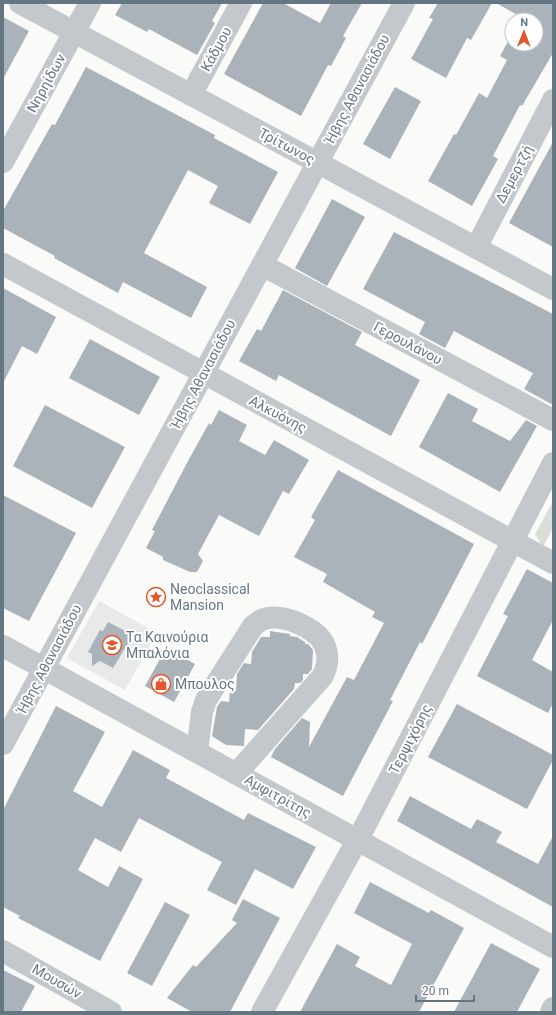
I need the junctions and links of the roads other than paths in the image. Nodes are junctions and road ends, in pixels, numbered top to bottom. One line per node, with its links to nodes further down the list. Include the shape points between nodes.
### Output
1 (20, 3): 5 (street, Τρίτωνος)
2 (90, 3): 5 (street, Νηρηίδων)
3 (241, 3): 6 (street, Κάδμου)
4 (404, 3): 9 (street, Ήβης Αθανασιάδου)
5 (74, 32): 6 (street, Τρίτωνος); 8 (street, Νηρηίδων)
6 (191, 95): 9 (street, Τρίτωνος)
7 (553, 100): 10 (street, Δεμερτζή)
8 (3, 162)
9 (317, 163): 10 (street, Τρίτωνος); 12 (street, Ήβης Αθανασιάδου)
10 (476, 248): 13 (street, Τρίτωνος)
11 (3, 264): 14 (street, Αλκυόνης)
12 (262, 265): 14 (street, Ήβης Αθανασιάδου); 15 (street, Γερουλάνου)
13 (553, 290)
14 (204, 373): 17 (street, Αλκυόνης); 20 (street, Ήβης Αθανασιάδου)
15 (553, 420)
16 (553, 463): 17 (street, Τερψιχόρης)
17 (512, 540): 18 (street, Αλκυόνης); 24 (street, Τερψιχόρης)
18 (553, 562)
19 (3, 646): 20 (street, Αμφιτρίτης)
20 (44, 668): 21 (street, Ήβης Αθανασιάδου); 22 (street, Αμφιτρίτης)
21 (3, 744)
22 (197, 752): 23 (street, Αμφιτρίτης); 23 (street, via 206,700 253,626 264,619 293,620 311,631 324,644 327,668 322,677)
23 (236, 774): 24 (street, Αμφιτρίτης)
24 (357, 840): 25 (street, Αμφιτρίτης); 29 (street, Τερψιχόρης)
25 (553, 947)
26 (3, 951): 28 (street, Μουσών)
27 (553, 1008): 30 (street)
28 (111, 1012)
29 (262, 1012)
30 (551, 1012)

